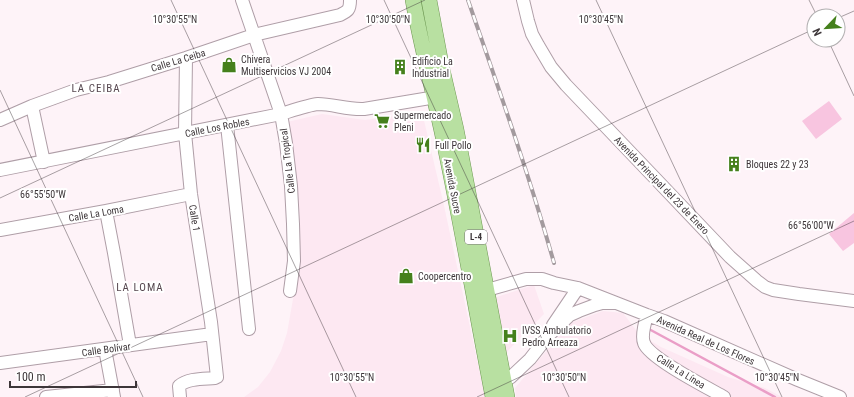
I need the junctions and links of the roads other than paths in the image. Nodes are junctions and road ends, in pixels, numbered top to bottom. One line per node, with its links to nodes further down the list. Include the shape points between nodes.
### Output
1 (242, 0): 6 (street, Calle La Tropical)
2 (350, 0): 6 (street, Calle La Ceiba, via 348,10 340,15)
3 (413, 0): 8 (main road, Avenida Sucre / L-4, via 425,60)
4 (429, 0): 8 (main road, Avenida Sucre / L-4, via 442,69)
5 (524, 0): 22 (street, Avenida Principal del 23 de Enero, via 532,34 551,67 730,258 757,281 773,290)
6 (254, 35): 7 (street, Calle La Ceiba); 10 (street, Calle La Tropical)
7 (186, 58): 9 (street, Calle La Ceiba, via 76,90); 13 (street, Calle 1)
8 (441, 96): 10 (street, Calle Los Robles, via 357,110 316,104); 20 (main road, Avenida Sucre / L-4, via 456,129); 32 (main road, Avenida Sucre / L-4, via 448,158 485,357)
9 (32, 106): 11 (street, Calle La Ceiba); 14 (street)
10 (281, 114): 12 (street, Calle Los Robles); 21 (street, Calle La Tropical, via 292,193 294,261)
11 (0, 120)
12 (227, 125): 13 (street, Calle Los Robles); 26 (street)
13 (185, 133): 14 (street, Calle Los Robles); 16 (street, Calle 1)
14 (44, 162): 15 (street, Calle Los Robles)
15 (0, 170)
16 (192, 194): 17 (street, Calle La Loma); 27 (street, Calle 1)
17 (106, 211): 18 (street, Calle La Loma); 29 (street)
18 (0, 230)
19 (582, 289): 20 (street, Avenida Real de Los Flores, via 534,278); 23 (street, Avenida Real de Los Flores); 24 (street, via 586,298); 28 (street, Avenida Real de Los Flores, via 554,322)
20 (487, 290): 32 (main road, Avenida Sucre / L-4)
21 (290, 291)
22 (854, 300)
23 (615, 303): 24 (street, Avenida Real de Los Flores, via 602,303); 25 (street, Avenida Real de Los Flores)
24 (579, 311): 28 (street, Avenida Real de Los Flores, via 570,315)
25 (647, 315): 38 (street, Calle La Línea, via 644,340 647,348 673,368); 39 (street, Avenida Real de Los Flores)
26 (249, 328)
27 (212, 334): 29 (street, Calle Bolívar); 35 (street, Calle 1, via 217,377 182,383 179,386)
28 (548, 336): 32 (street, Avenida Real de Los Flores, via 511,377)
29 (130, 345): 30 (street, Calle Bolívar)
30 (105, 349): 31 (street, Calle Bolívar); 33 (street)
31 (0, 363)
32 (497, 381): 36 (main road, Avenida Sucre / L-4); 37 (main road, Avenida Sucre / L-4)
33 (114, 394): 34 (street)
34 (46, 397)
35 (180, 397)
36 (493, 397)
37 (507, 397)
38 (724, 397)
39 (840, 397)

